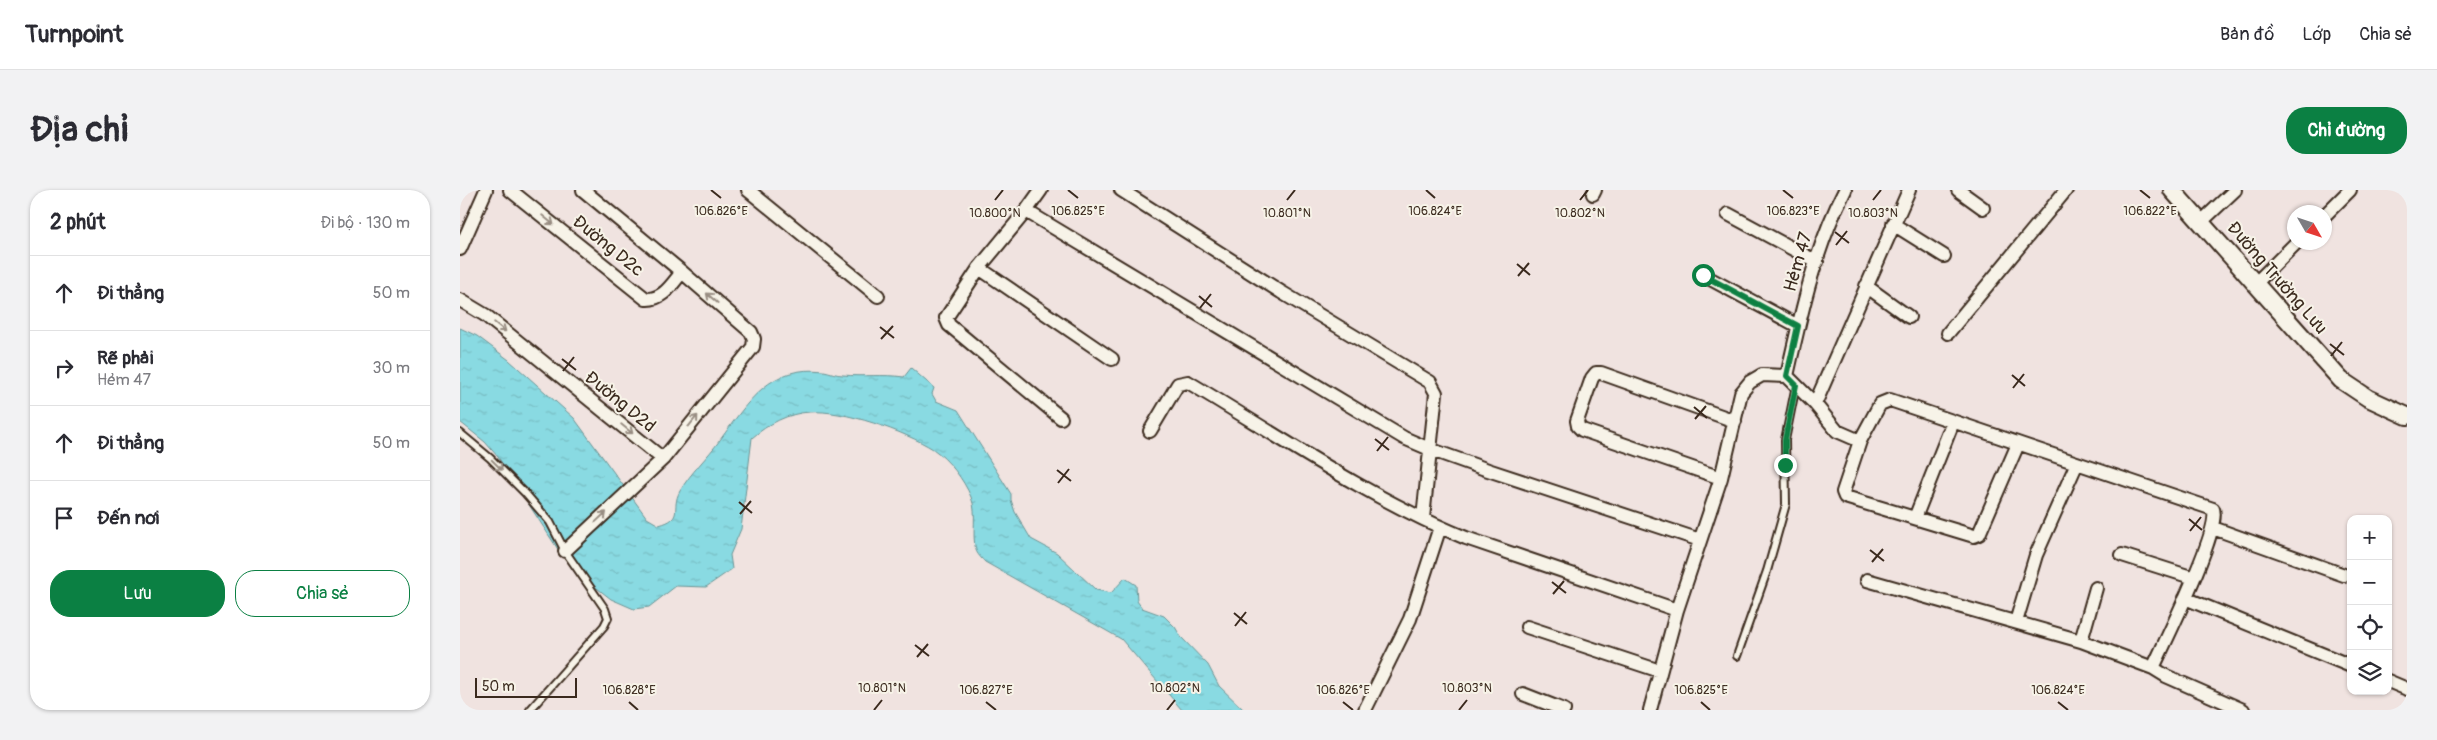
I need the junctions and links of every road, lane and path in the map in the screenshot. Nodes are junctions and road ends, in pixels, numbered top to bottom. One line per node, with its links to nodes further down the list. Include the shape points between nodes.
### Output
1 (486, 190): 20 (street)
2 (510, 190): 25 (street, Đường D2c, one-way to 25, via 646,299 662,295)
3 (583, 190): 25 (street)
4 (748, 190): 29 (street)
5 (1042, 190): 16 (street)
6 (1121, 190): 45 (street, via 1430,382 1436,393)
7 (1845, 190): 23 (street, Hẻm 47, via 1828,223)
8 (1909, 190): 19 (street)
9 (1958, 190): 14 (street)
10 (2066, 190): 33 (street)
11 (2172, 190): 18 (street, Đường Trường Lưu)
12 (2235, 190): 18 (street)
13 (2350, 190): 15 (street)
14 (1983, 208)
15 (2332, 208)
16 (1026, 211): 24 (street); 45 (street, via 1404,438)
17 (1728, 214): 23 (street)
18 (2201, 222): 27 (street, Đường Trường Lưu)
19 (1894, 224): 22 (street); 28 (street)
20 (460, 249)
21 (2289, 250): 27 (street)
22 (1944, 256)
23 (1817, 262): 32 (street, Hẻm 47)
24 (979, 268): 34 (street); 38 (street, via 950,310 946,318 948,325)
25 (682, 272): 46 (street, one-way to 25, via 754,343 751,332)
26 (1703, 275): 32 (street)
27 (2255, 284): 37 (street, Đường Trường Lưu, via 2340,380 2368,398)
28 (1866, 286): 31 (street); 36 (street)
29 (878, 296)
30 (460, 300): 46 (street, Đường D2d, one-way to 46, via 485,315)
31 (1910, 317)
32 (1798, 326): 35 (street, Hẻm 47)
33 (1948, 333)
34 (1112, 359)
35 (1791, 381): 36 (street); 39 (street, via 1762,375 1750,382 1741,393); 65 (lane, via 1785,440 1786,504)
36 (1815, 404): 43 (street, via 1837,431)
37 (2407, 416)
38 (1061, 418)
39 (1735, 421): 48 (street); 48 (street, via 1601,372 1592,378 1577,421 1582,430)
40 (1953, 422): 43 (street, via 1890,400 1884,401); 44 (street); 50 (street)
41 (1150, 430): 49 (street, via 1178,384 1188,382 1378,495)
42 (460, 433): 54 (lane, one-way to 54, via 524,492 550,522)
43 (1860, 441): 50 (street, via 1843,492 1845,496)
44 (2018, 444): 47 (street); 50 (street, via 1979,534 1974,536)
45 (1432, 450): 49 (street); 53 (street)
46 (663, 459): 54 (street, one-way to 46)
47 (2077, 464): 52 (street, via 2213,509 2216,514); 62 (street, via 2036,556)
48 (1721, 478): 53 (street)
49 (1423, 518): 51 (street)
50 (1915, 518)
51 (1444, 528): 61 (street); 73 (street, via 1410,619)
52 (2213, 528): 56 (street); 57 (street)
53 (1700, 540): 61 (street)
54 (565, 551): 72 (lane, via 608,618)
55 (2122, 554): 57 (street)
56 (2344, 575)
57 (2194, 578): 60 (street)
58 (1867, 580): 62 (street)
59 (2096, 588): 64 (street)
60 (2185, 598): 66 (street); 67 (street)
61 (1677, 610): 68 (street)
62 (2016, 622): 64 (street)
63 (1527, 627): 68 (street)
64 (2081, 641): 67 (street)
65 (1737, 656)
66 (2347, 664)
67 (2153, 668): 76 (street)
68 (1660, 671): 75 (street)
69 (2392, 683): 70 (street)
70 (2407, 689)
71 (1523, 694): 74 (street)
72 (530, 710)
73 (1365, 710)
74 (1564, 710)
75 (1650, 710)
76 (2243, 710)

